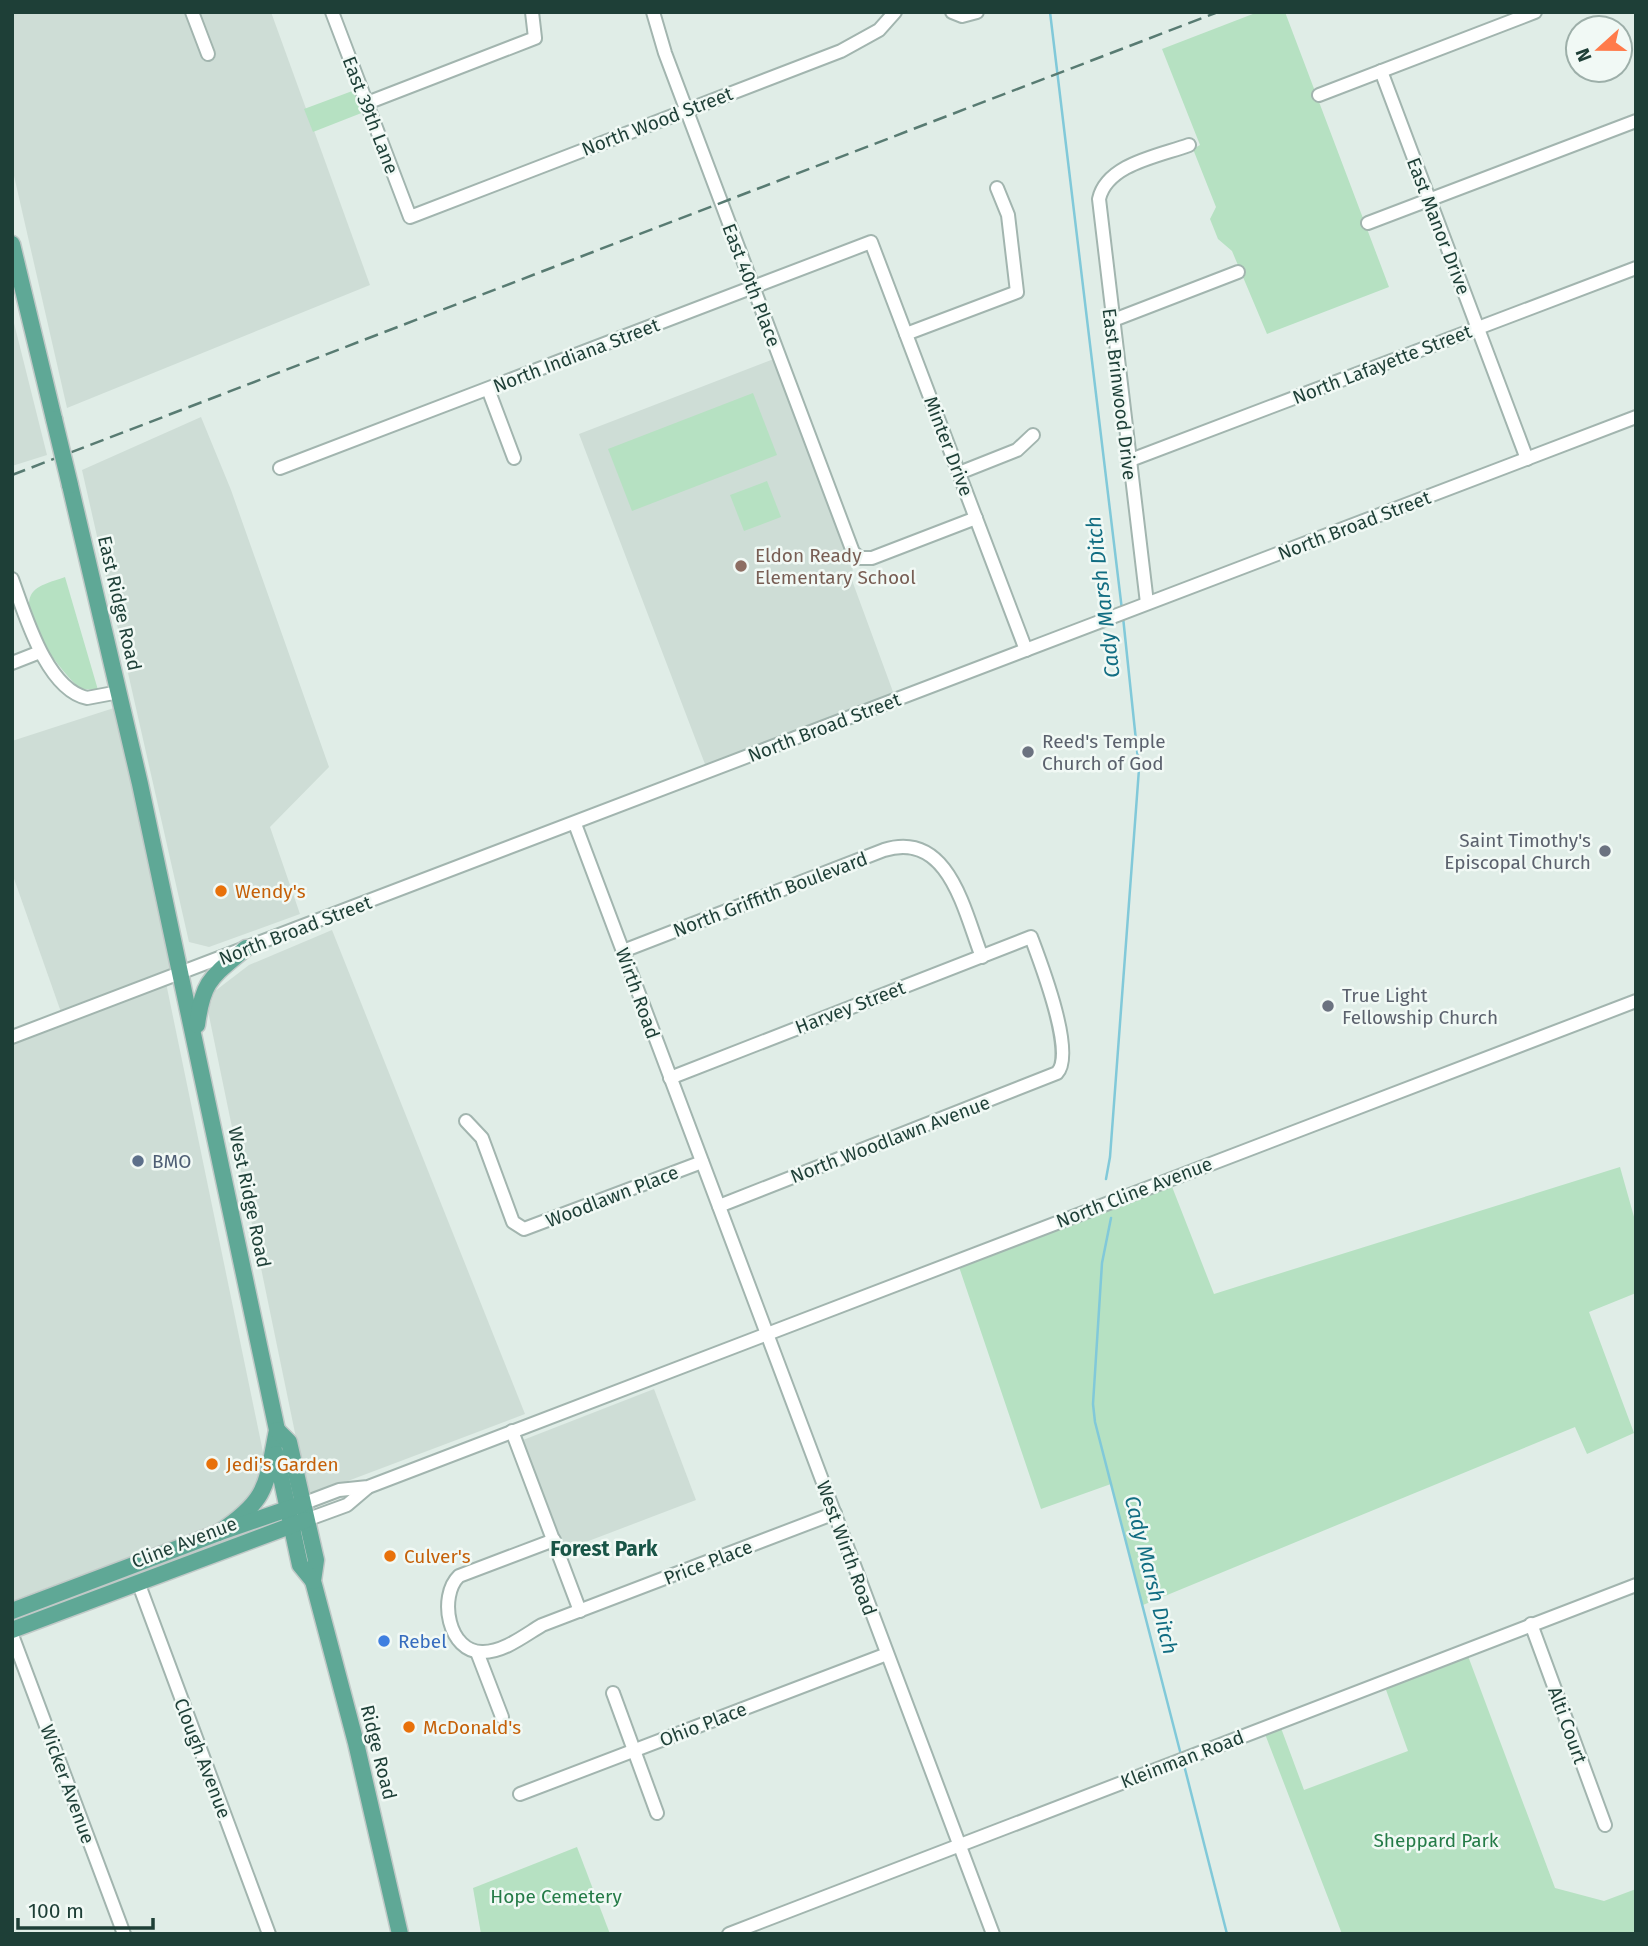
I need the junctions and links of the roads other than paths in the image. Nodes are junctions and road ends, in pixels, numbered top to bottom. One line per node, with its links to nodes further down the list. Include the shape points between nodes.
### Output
1 (192, 12): 9 (street)
2 (332, 12): 12 (street, East 39th Lane)
3 (532, 12): 12 (street, via 536,38)
4 (653, 12): 13 (street, East 40th Place)
5 (895, 12): 13 (street, North Wood Street, via 879,30 854,45)
6 (951, 12): 7 (street, via 962,16)
7 (977, 12)
8 (1535, 12): 10 (street)
9 (208, 54)
10 (1381, 71): 11 (street); 17 (street, East Manor Drive)
11 (1319, 95)
12 (367, 103): 18 (street, East 39th Lane)
13 (686, 110): 18 (street, North Wood Street); 24 (street, East 40th Place)
14 (1636, 121): 17 (street)
15 (1189, 145): 25 (street, East Brinwood Drive, via 1120,171 1104,185 1099,219)
16 (997, 188): 27 (street, via 1008,215 1017,292)
17 (1429, 200): 19 (street); 26 (street, East Manor Drive)
18 (410, 217)
19 (1368, 223)
20 (871, 242): 24 (street, North Indiana Street); 27 (street, Minter Drive)
21 (12, 244): 42 (main road, East Ridge Road, bridge)
22 (1636, 268): 26 (street, North Lafayette Street)
23 (1238, 272): 25 (street)
24 (753, 287): 28 (street, North Indiana Street); 36 (street, East 40th Place, via 856,556 872,558)
25 (1111, 321): 33 (street, East Brinwood Drive)
26 (1478, 328): 32 (street, East Manor Drive); 33 (street, North Lafayette Street)
27 (906, 334): 35 (street, Minter Drive)
28 (488, 389): 31 (street); 34 (street, North Indiana Street)
29 (1636, 417): 32 (street, North Broad Street)
30 (1032, 435): 35 (street, via 1017,450)
31 (514, 458)
32 (1527, 459): 38 (street, North Broad Street)
33 (1128, 461): 38 (street, East Brinwood Drive)
34 (280, 468)
35 (959, 472): 36 (street, Minter Drive)
36 (976, 519): 39 (street, Minter Drive)
37 (12, 579): 40 (street)
38 (1147, 603): 39 (street, North Broad Street)
39 (1026, 650): 43 (street, North Broad Street)
40 (40, 652): 41 (street); 42 (street, via 75,693 87,698)
41 (12, 663)
42 (119, 692): 47 (main road, East Ridge Road)
43 (575, 824): 44 (street, North Broad Street); 45 (street, Wirth Road)
44 (246, 948): 47 (street, North Broad Street); 50 (main road, via 208,980)
45 (623, 950): 46 (street, North Griffith Boulevard, via 903,846 919,848 938,860 951,877); 52 (street, Wirth Road)
46 (982, 957): 51 (street, Harvey Street, via 1031,937 1055,1001); 52 (street, Harvey Street)
47 (181, 972): 49 (street, North Broad Street); 50 (main road, West Ridge Road)
48 (1636, 1001): 56 (street, North Cline Avenue)
49 (12, 1037)
50 (195, 1037): 59 (main road, West Ridge Road)
51 (1060, 1070): 55 (street, North Woodlawn Avenue)
52 (670, 1077): 54 (street, Wirth Road)
53 (466, 1121): 54 (street, Woodlawn Place, via 482,1139 513,1222 521,1228)
54 (702, 1162): 55 (street, West Wirth Road)
55 (719, 1206): 56 (street, West Wirth Road)
56 (767, 1333): 57 (street, North Cline Avenue); 60 (street, West Wirth Road)
57 (633, 1384): 58 (street, Cline Avenue)
58 (512, 1431): 61 (street, Cline Avenue, via 368,1487 339,1490); 63 (street)
59 (276, 1438): 61 (main road, West Ridge Road); 62 (main road, via 261,1495 243,1517)
60 (835, 1513): 67 (street, Price Place); 71 (street, West Wirth Road)
61 (296, 1515): 62 (main road, Cline Avenue); 64 (main road, Cline Avenue); 81 (main road, Ridge Road, via 300,1566 313,1581)
62 (218, 1533): 66 (main road, Cline Avenue)
63 (554, 1540): 67 (street); 70 (street, via 459,1576 452,1583 447,1603 451,1625)
64 (138, 1582): 69 (main road, Cline Avenue); 80 (street, Clough Avenue)
65 (1636, 1585): 68 (street, Kleinman Road)
66 (12, 1611)
67 (580, 1611): 70 (street, Price Place, via 516,1641)
68 (1531, 1624): 77 (street, Alti Court); 78 (street, Kleinman Road)
69 (12, 1632): 79 (street, Wicker Avenue)
70 (477, 1652): 73 (street)
71 (887, 1654): 74 (street, Ohio Place); 78 (street, West Wirth Road)
72 (613, 1693): 74 (street)
73 (502, 1717)
74 (634, 1750): 75 (street, Ohio Place); 76 (street)
75 (520, 1794)
76 (657, 1813)
77 (1605, 1825)
78 (960, 1846): 82 (street, Kleinman Road); 83 (street, West Wirth Road)
79 (124, 1934)
80 (269, 1934)
81 (400, 1934)
82 (729, 1934)
83 (993, 1934)

